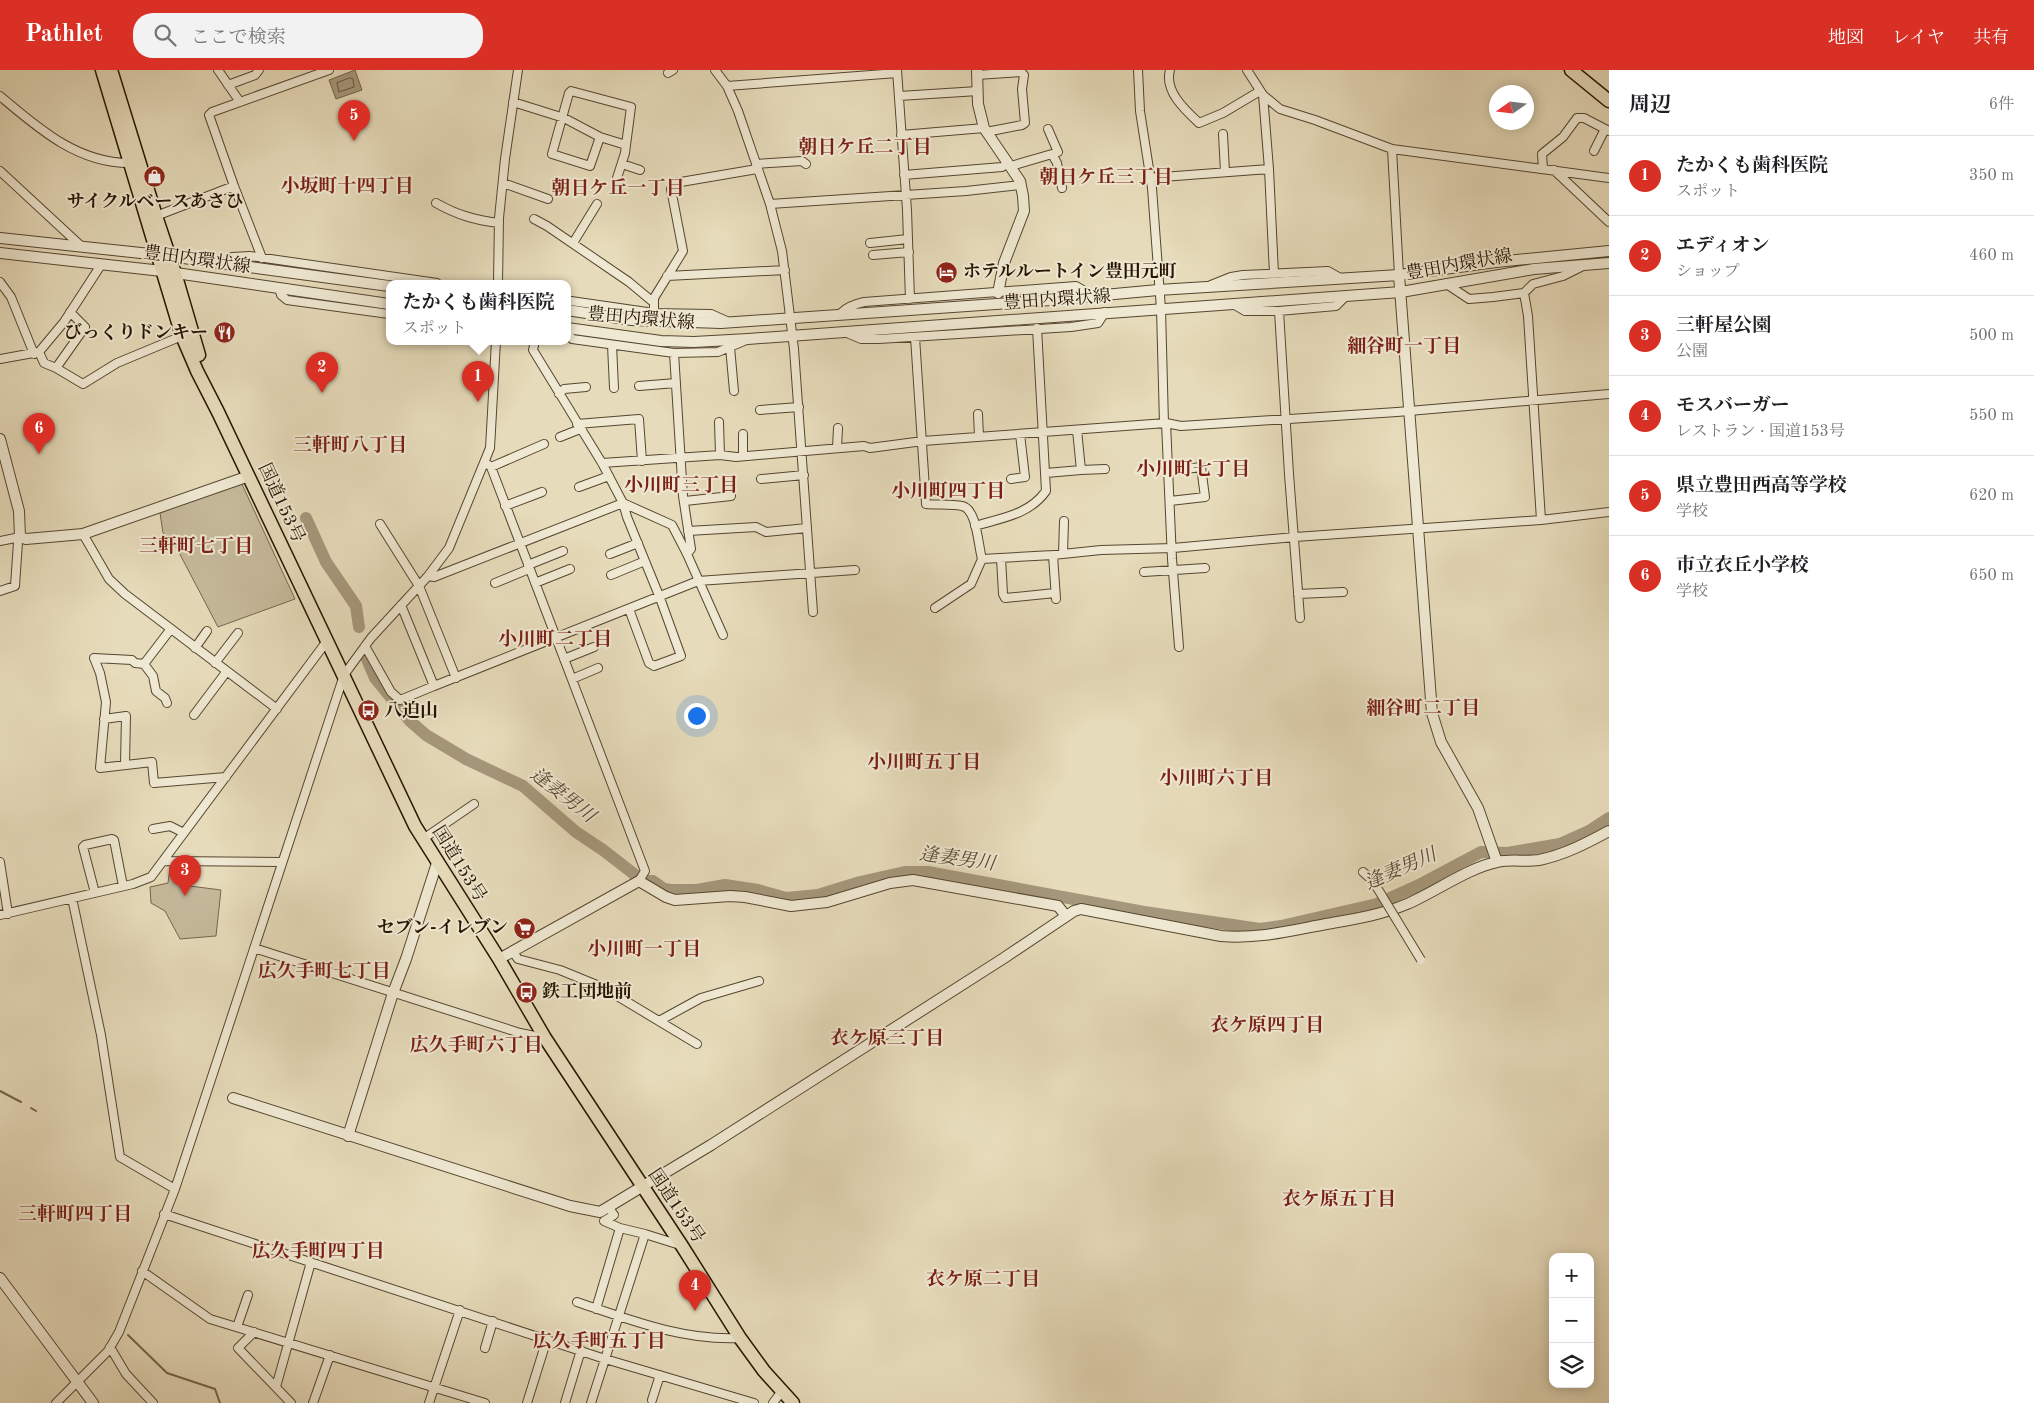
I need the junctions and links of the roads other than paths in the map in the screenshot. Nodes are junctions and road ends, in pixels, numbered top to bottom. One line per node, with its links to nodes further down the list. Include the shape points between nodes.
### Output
1 (102, 70): 34 (highway, 国道153号)
2 (111, 70): 58 (highway, 国道153号)
3 (259, 70): 14 (street, via 255,75)
4 (329, 70): 21 (street)
5 (518, 70): 22 (street)
6 (715, 70): 15 (street)
7 (1138, 70): 47 (street)
8 (1170, 70): 17 (street, via 1172,91 1199,123)
9 (1248, 70): 17 (street)
10 (1571, 70): 20 (highway)
11 (221, 72): 14 (street)
12 (897, 72): 15 (street); 19 (street)
13 (977, 72): 16 (street); 25 (street, via 1021,72 1024,75 1025,123)
14 (228, 86): 21 (street)
15 (727, 86): 38 (street)
16 (978, 91): 19 (street); 25 (street)
17 (1261, 93): 31 (street, via 1280,109); 39 (street)
18 (0, 96): 34 (street, via 43,132 70,148 92,158)
19 (899, 96): 28 (street)
20 (1609, 101)
21 (240, 102): 51 (street, via 209,115)
22 (513, 102): 23 (street); 49 (street)
23 (564, 118): 29 (street); 29 (street, via 552,152 554,155 590,166); 30 (street, via 571,91 628,106 631,110)
24 (1048, 129): 33 (street)
25 (985, 130): 28 (street); 37 (street)
26 (1607, 130): 32 (street); 40 (street, via 1584,118 1577,118 1563,137 1542,154)
27 (1223, 134): 44 (street)
28 (901, 135): 45 (street)
29 (600, 137): 30 (street)
30 (626, 145): 35 (street)
31 (1392, 149): 40 (street); 81 (street)
32 (1594, 151)
33 (1058, 152): 37 (street); 52 (street)
34 (129, 163): 71 (highway, 国道153号)
35 (622, 164): 41 (street); 46 (street)
36 (806, 164): 38 (street, via 802,161)
37 (1010, 165): 45 (street); 50 (street)
38 (756, 166): 57 (street); 82 (street, via 675,183 671,189 683,251)
39 (1269, 169): 44 (street); 80 (street)
40 (1543, 169): 42 (street)
41 (640, 170)
42 (1554, 170): 48 (street); 60 (street)
43 (0, 171): 66 (street)
44 (1226, 172): 47 (street)
45 (904, 176): 53 (street)
46 (617, 178)
47 (1149, 178): 91 (street)
48 (1609, 178)
49 (503, 183): 54 (street); 61 (street)
50 (1020, 185): 53 (street); 93 (street, via 1024,211 1004,263)
51 (234, 186): 58 (street); 72 (street)
52 (1062, 188)
53 (906, 196): 57 (street); 63 (street)
54 (548, 199)
55 (436, 203): 61 (street, via 475,220)
56 (597, 204): 64 (street)
57 (770, 204): 77 (street)
58 (156, 216): 71 (highway, 国道153号)
59 (534, 219): 64 (street)
60 (1609, 222)
61 (499, 223): 85 (street)
62 (0, 238): 66 (street, 豊田内環状線)
63 (908, 240): 65 (street); 68 (street)
64 (573, 243): 100 (street)
65 (870, 243)
66 (81, 246): 71 (street, 豊田内環状線)
67 (1609, 251): 81 (street, 豊田内環状線)
68 (909, 252): 70 (street); 98 (street)
69 (0, 253): 75 (street, 豊田内環状線)
70 (873, 255)
71 (163, 256): 74 (street, 豊田内環状線); 78 (highway, 国道153号); 79 (highway, 国道153号)
72 (262, 258): 74 (street, via 232,257); 84 (street)
73 (1609, 263): 76 (street, 豊田内環状線)
74 (226, 264): 88 (street, 豊田内環状線)
75 (101, 265): 78 (street, 豊田内環状線); 107 (street)
76 (1583, 266): 87 (street, 豊田内環状線, via 1534,269); 94 (street, via 1563,276 1533,284)
77 (785, 270): 82 (street); 112 (street)
78 (162, 271): 79 (street, 豊田内環状線); 122 (highway, 国道153号)
79 (176, 273): 90 (street, 豊田内環状線); 145 (highway, 国道153号, via 194,343 216,397)
80 (1274, 274): 83 (street, via 1328,271); 89 (street, via 1231,277)
81 (1400, 275): 83 (street, 豊田内環状線); 92 (street)
82 (667, 276): 100 (street)
83 (1342, 278): 89 (street, 豊田内環状線)
84 (416, 280)
85 (498, 280)
86 (0, 282): 130 (street, via 11,297)
87 (1448, 285): 92 (street, 豊田内環状線); 94 (street, via 1469,299)
88 (386, 286)
89 (1207, 287): 91 (street, 豊田内環状線)
90 (279, 288): 101 (street, 豊田内環状線); 110 (street, via 287,300)
91 (1158, 290): 96 (street, 豊田内環状線); 104 (street)
92 (1401, 292): 97 (street, 豊田内環状線); 144 (street)
93 (998, 293): 95 (street); 96 (street, via 1076,286)
94 (1524, 293): 141 (street)
95 (966, 295): 98 (street); 103 (street)
96 (1093, 296): 103 (street, 豊田内環状線)
97 (1346, 296): 102 (street, 豊田内環状線); 106 (street, via 1336,306)
98 (910, 300): 111 (street, via 856,304)
99 (571, 301): 109 (street)
100 (653, 302): 109 (street)
101 (386, 304)
102 (1233, 304): 104 (street, 豊田内環状線); 106 (street, via 1245,311)
103 (952, 306): 111 (street, 豊田内環状線)
104 (1161, 309): 108 (street, 豊田内環状線); 149 (street)
105 (571, 311): 114 (street, 豊田内環状線, via 632,320)
106 (1279, 311): 147 (street)
107 (70, 312): 130 (street); 133 (street, via 85,327)
108 (1105, 312): 113 (street, 豊田内環状線); 116 (street, via 1098,323)
109 (654, 313): 114 (street, via 712,314)
110 (386, 314)
111 (841, 314): 112 (street, 豊田内環状線)
112 (790, 317): 114 (street, 豊田内環状線); 121 (street)
113 (991, 321): 115 (street, 豊田内環状線); 118 (street)
114 (730, 322)
115 (977, 322): 119 (street, 豊田内環状線); 120 (street)
116 (1037, 328): 118 (street); 153 (street)
117 (571, 330): 125 (street, 豊田内環状線, via 661,341)
118 (1009, 330): 120 (street)
119 (844, 332): 121 (street, 豊田内環状線); 124 (street, via 861,339)
120 (962, 334): 124 (street)
121 (792, 335): 125 (street, 豊田内環状線); 142 (street)
122 (182, 336): 133 (street, via 117,363 83,384); 145 (highway, 国道153号)
123 (571, 337): 128 (street)
124 (915, 337): 159 (street)
125 (748, 339): 129 (street)
126 (496, 345): 168 (street)
127 (534, 345): 139 (street, via 533,350)
128 (612, 345): 131 (street); 137 (street)
129 (730, 348): 131 (street, via 718,352); 138 (street)
130 (36, 353): 132 (street); 133 (street, via 44,363)
131 (674, 353): 134 (street)
132 (0, 359)
133 (56, 368)
134 (676, 383): 135 (street); 165 (street)
135 (639, 386)
136 (586, 387): 139 (street, via 564,389)
137 (614, 388)
138 (734, 391)
139 (559, 394): 150 (street)
140 (1609, 394): 141 (street)
141 (1532, 400): 144 (street); 186 (street)
142 (799, 407): 143 (street); 162 (street)
143 (760, 410)
144 (1410, 410): 147 (street); 191 (street)
145 (218, 412): 174 (highway, 国道153号)
146 (978, 414): 157 (street)
147 (1286, 420): 149 (street, via 1181,426); 195 (street)
148 (718, 422): 163 (street)
149 (1165, 424): 152 (street); 171 (street)
150 (578, 427): 156 (street); 166 (street, via 640,419); 167 (street)
151 (838, 428): 161 (street)
152 (1078, 430): 153 (street); 170 (street)
153 (1042, 432): 155 (street); 172 (street)
154 (743, 434): 164 (street)
155 (1020, 434): 157 (street); 177 (street, via 1024,477)
156 (560, 437)
157 (979, 437): 159 (street)
158 (0, 439): 194 (street, via 19,512)
159 (923, 441): 161 (street, via 870,448); 189 (street, via 926,504 964,507 971,511)
160 (544, 444): 168 (street)
161 (837, 448): 162 (street)
162 (802, 451): 164 (street); 173 (street)
163 (720, 455): 164 (street); 165 (street)
164 (743, 456)
165 (682, 458): 166 (street); 181 (street)
166 (642, 461): 167 (street)
167 (602, 463): 175 (street)
168 (488, 464): 184 (street); 216 (street, via 449,548)
169 (1105, 469): 170 (street)
170 (1081, 470): 172 (street)
171 (1169, 471): 182 (street); 182 (street, via 1201,467 1205,498)
172 (1046, 473): 189 (street, via 1046,491 1029,508)
173 (804, 475): 176 (street); 190 (street)
174 (249, 476): 193 (street); 235 (highway, 国道153号)
175 (609, 476): 178 (street); 183 (street)
176 (761, 479)
177 (1011, 479)
178 (579, 487)
179 (542, 492): 184 (street)
180 (731, 496): 181 (street)
181 (685, 501): 192 (street)
182 (1170, 501): 199 (street)
183 (623, 503): 197 (street); 198 (street); 202 (street, via 672,525)
184 (506, 506): 198 (street)
185 (1609, 512): 186 (street)
186 (1540, 520): 191 (street)
187 (1064, 521): 203 (street)
188 (380, 524): 220 (street)
189 (975, 526): 206 (street)
190 (807, 528): 192 (street, via 766,532 756,527); 213 (street)
191 (1418, 528): 195 (street); 260 (street, via 1433,718 1440,742 1474,797)
192 (688, 531): 202 (street, via 691,549)
193 (83, 534): 194 (street); 230 (street, via 109,579)
194 (20, 537): 196 (street); 221 (street, via 15,586)
195 (1294, 537): 199 (street); 223 (street)
196 (0, 541)
197 (638, 543): 201 (street); 207 (street)
198 (520, 544): 208 (street); 216 (street, via 434,577)
199 (1172, 548): 203 (street); 211 (street)
200 (563, 551): 208 (street)
201 (610, 554)
202 (687, 554): 217 (street)
203 (1063, 554): 204 (street)
204 (1053, 556): 205 (street); 205 (street, via 1056,596 1005,598)
205 (1001, 558): 206 (street)
206 (982, 559): 226 (street, via 971,584)
207 (645, 561): 215 (street); 224 (street)
208 (529, 567): 218 (street); 219 (street)
209 (1205, 568): 211 (street)
210 (570, 569): 219 (street)
211 (1174, 569): 214 (street); 238 (street)
212 (856, 570): 213 (street)
213 (810, 572): 217 (street); 228 (street)
214 (1144, 572)
215 (611, 575)
216 (428, 576): 220 (street)
217 (698, 581): 224 (street); 233 (street)
218 (494, 583)
219 (535, 583): 234 (street)
220 (420, 586): 225 (street); 246 (street)
221 (0, 590)
222 (1343, 592): 223 (street)
223 (1298, 594): 229 (street)
224 (660, 598): 227 (street); 227 (street, via 681,656 654,666 649,663)
225 (401, 605): 236 (street); 248 (street)
226 (934, 608)
227 (629, 609): 234 (street)
228 (813, 612)
229 (1300, 618)
230 (170, 630): 239 (street); 242 (street)
231 (207, 631): 239 (street)
232 (238, 633): 241 (street)
233 (723, 635)
234 (556, 637): 240 (street); 246 (street)
235 (327, 641): 245 (highway, 国道153号); 250 (street)
236 (365, 646): 245 (street); 248 (street, via 391,692 400,700)
237 (594, 647): 240 (street)
238 (1179, 647)
239 (195, 648): 241 (street)
240 (564, 659): 247 (street)
241 (215, 663): 244 (street)
242 (144, 664): 249 (street, via 153,676 156,691); 252 (street, via 132,660 94,658 106,702)
243 (598, 668): 247 (street)
244 (227, 671): 250 (street); 251 (street)
245 (344, 675): 259 (highway, 国道153号); 263 (street)
246 (456, 678): 248 (street)
247 (572, 679): 266 (street, via 645,871)
248 (434, 686)
249 (168, 703)
250 (277, 709): 254 (street)
251 (194, 715)
252 (104, 719): 253 (street, via 126,716); 253 (street, via 100,768)
253 (125, 764): 254 (street, via 152,762 154,783)
254 (226, 777): 258 (street)
255 (474, 804): 259 (street)
256 (153, 829): 258 (street, via 170,826)
257 (1609, 831): 260 (street, via 1574,850 1538,860)
258 (184, 833): 261 (street)
259 (423, 839): 264 (highway, 国道153号)
260 (1495, 855): 271 (street, via 1389,911 1264,937 1221,936 1081,909)
261 (165, 860): 263 (street); 267 (street, via 151,877)
262 (0, 862): 270 (street)
263 (282, 862): 272 (street)
264 (437, 863): 274 (highway, 国道153号); 277 (street)
265 (1363, 872): 275 (street, bridge, via 1373,882)
266 (639, 882): 271 (street, via 675,900 750,897 791,906 827,902 890,883 913,880 1058,906); 273 (street)
267 (123, 886): 268 (street); 268 (street, via 114,840 85,845)
268 (95, 893): 269 (street)
269 (72, 898): 270 (street); 284 (street, via 101,1035 120,1157)
270 (4, 914)
271 (1066, 916): 283 (street)
272 (254, 948): 277 (street); 284 (street)
273 (513, 952): 274 (street); 278 (street, via 518,959 560,970 604,988)
274 (499, 959): 279 (highway, 国道153号)
275 (1421, 960)
276 (758, 981): 278 (street, via 701,998)
277 (393, 993): 279 (street); 282 (street)
278 (659, 1021): 280 (street)
279 (545, 1038): 283 (highway, 国道153号)
280 (697, 1044)
281 (233, 1098): 282 (street)
282 (348, 1136): 285 (street, via 578,1208 596,1212)
283 (644, 1187): 285 (street); 289 (highway, 国道153号)
284 (175, 1189): 286 (street)
285 (609, 1208): 287 (street, via 614,1215 604,1221)
286 (164, 1214): 290 (street); 291 (street)
287 (620, 1228): 288 (street); 295 (street)
288 (645, 1234): 289 (street); 297 (street)
289 (682, 1246): 301 (highway, 国道153号)
290 (311, 1262): 296 (street); 303 (street)
291 (142, 1271): 299 (street, via 210,1319); 304 (street)
292 (0, 1278): 310 (street)
293 (248, 1295): 299 (street)
294 (577, 1302): 295 (street)
295 (596, 1308): 297 (street)
296 (460, 1310): 298 (street); 312 (street)
297 (620, 1316): 301 (street, via 693,1337); 308 (street)
298 (493, 1321): 302 (street); 305 (street)
299 (237, 1327): 300 (street)
300 (254, 1332): 303 (street); 311 (street, via 238,1348)
301 (740, 1338): 314 (highway, 国道153号, via 764,1371)
302 (547, 1339): 306 (street); 323 (street)
303 (289, 1343): 307 (street); 311 (street)
304 (110, 1347): 310 (street); 318 (street, via 126,1374)
305 (485, 1348)
306 (581, 1350): 308 (street); 324 (street)
307 (330, 1355): 312 (street); 320 (street)
308 (605, 1359): 309 (street); 325 (street)
309 (660, 1375): 313 (street); 326 (street)
310 (76, 1382): 316 (street); 317 (street)
311 (276, 1387): 319 (street)
312 (434, 1387): 315 (street); 321 (street)
313 (652, 1400)
314 (777, 1400): 327 (highway, 国道153号)
315 (472, 1401): 322 (street)
316 (56, 1403)
317 (93, 1403)
318 (153, 1403)
319 (291, 1403)
320 (313, 1403)
321 (429, 1403)
322 (485, 1403)
323 (526, 1403)
324 (565, 1403)
325 (591, 1403)
326 (754, 1403)
327 (793, 1403)

